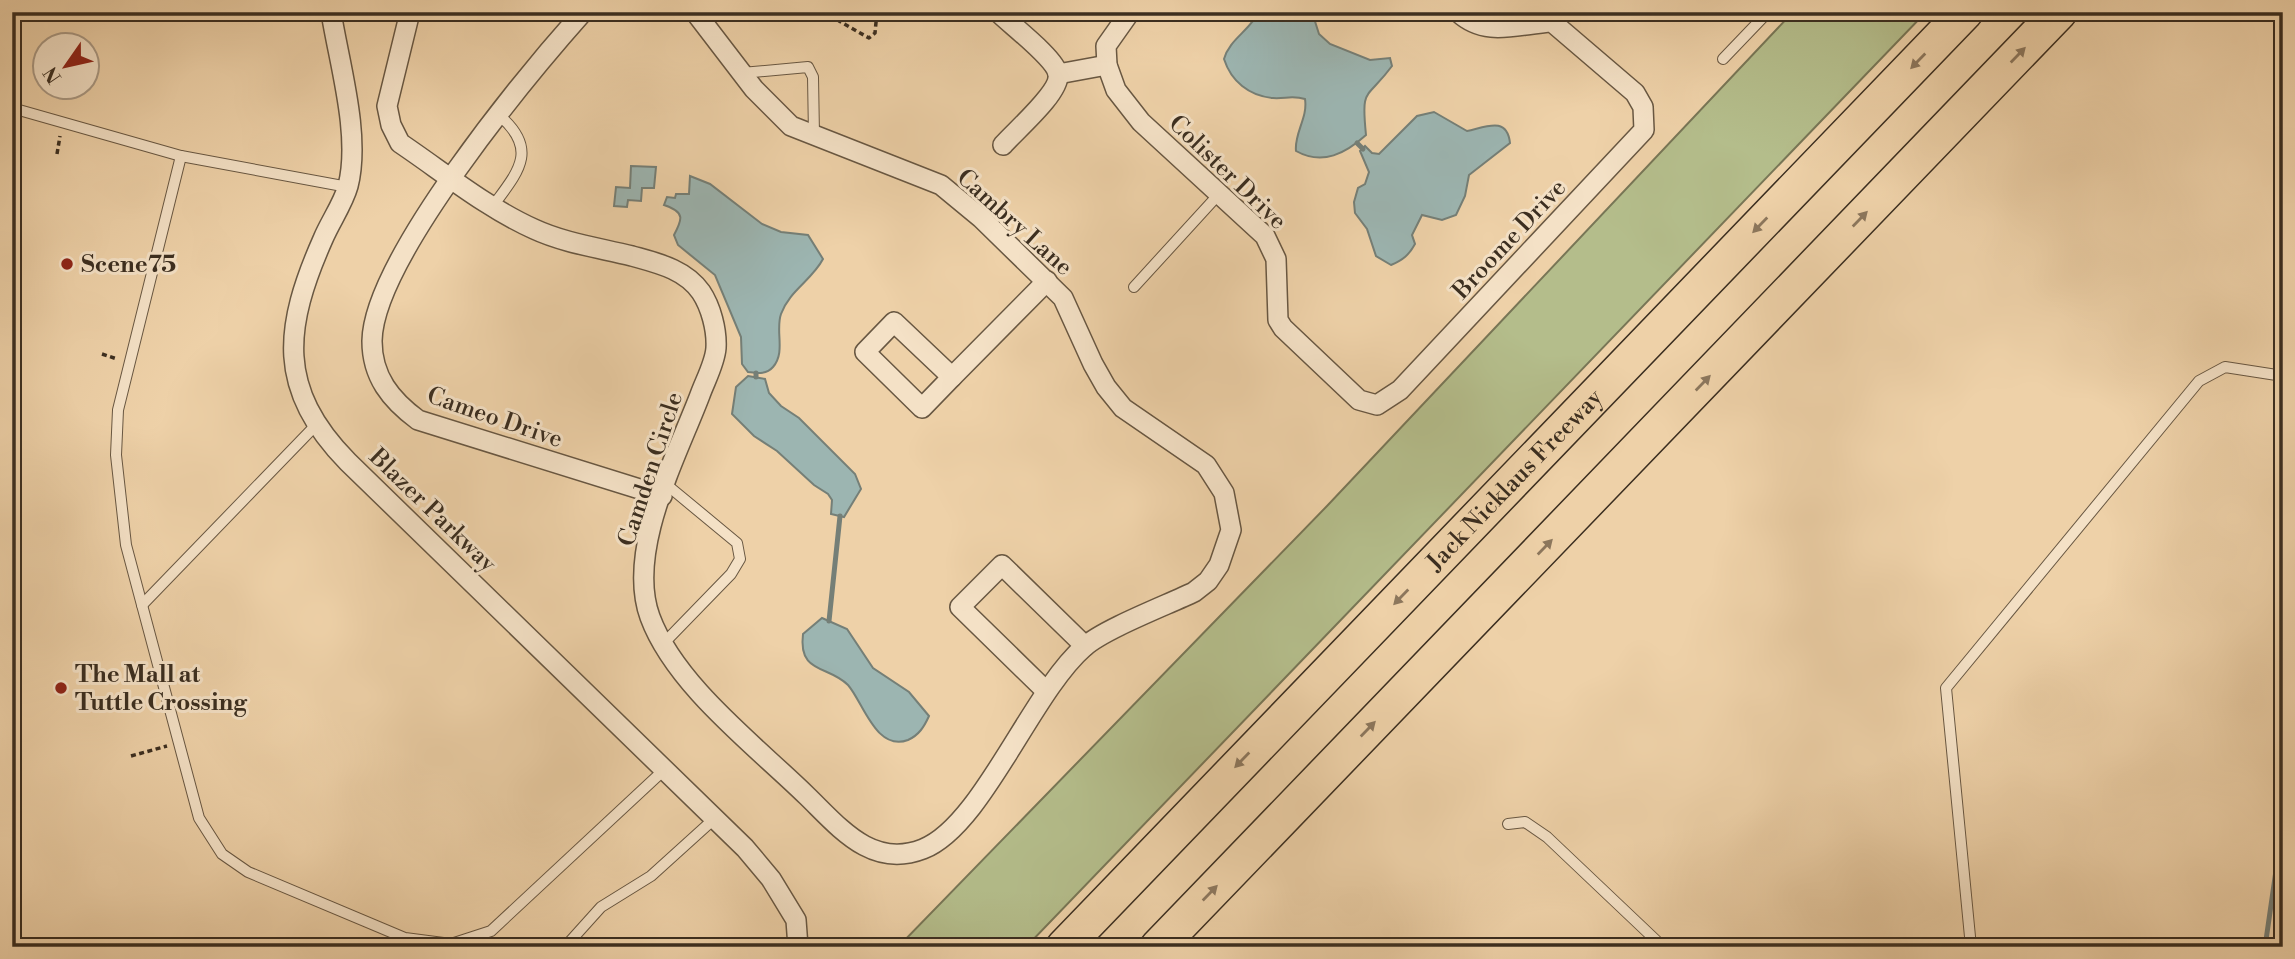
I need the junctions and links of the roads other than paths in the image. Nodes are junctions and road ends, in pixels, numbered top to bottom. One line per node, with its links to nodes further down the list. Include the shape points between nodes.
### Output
1 (331, 12): 22 (street, Blazer Parkway, via 352,150)
2 (410, 12): 21 (street, Camden Circle, via 387,106 391,125 400,143)
3 (583, 12): 17 (street)
4 (695, 12): 14 (street, Cambry Lane)
5 (998, 12): 15 (street)
6 (1130, 12): 13 (street, via 1106,46)
7 (1458, 12): 11 (street, via 1476,26 1494,28)
8 (1768, 12): 12 (lane)
9 (1965, 12): 42 (highway, Jack Nicklaus Freeway, one-way to 42)
10 (2059, 12): 39 (highway, one-way to 10)
11 (1523, 18): 29 (street, Broome Drive, via 1552,22 1635,93 1646,118 1644,130 1400,390)
12 (1723, 59)
13 (1107, 65): 15 (street); 23 (street, Colister Drive, via 1127,107)
14 (742, 73): 18 (street, Cambry Lane, via 792,126); 18 (lane, via 808,67 813,77)
15 (1058, 74): 19 (street, via 1056,88)
16 (12, 108): 20 (lane)
17 (500, 116): 21 (street); 24 (lane, via 513,127 522,149 517,174)
18 (814, 135): 25 (street, Cambry Lane, via 941,185)
19 (1003, 145)
20 (181, 156): 22 (lane); 32 (lane, via 118,410 116,455 126,545)
21 (452, 176): 24 (street, Camden Circle); 31 (street, Cameo Drive, via 394,268 377,311 372,340 383,387 418,421)
22 (348, 187): 30 (street, Blazer Parkway, via 312,265 295,316 292,347 299,389)
23 (1219, 194): 26 (lane); 29 (street, Colister Drive, via 1272,248 1278,320 1283,328 1359,400)
24 (493, 206): 31 (street, Camden Circle, via 538,231 665,265 687,277 701,293 712,320 716,350)
25 (1047, 281): 28 (street); 34 (street, Cambry Lane, via 1063,298 1093,364 1123,408 1206,465 1224,493 1231,530 1208,581)
26 (1134, 287)
27 (2283, 376): 44 (lane, via 2225,367 2199,382 1946,688)
28 (952, 377): 28 (street, via 894,322 865,352 922,408)
29 (1377, 405)
30 (316, 425): 32 (lane); 36 (street, Blazer Parkway, via 348,462)
31 (665, 491): 33 (street, Camden Circle, via 643,568 649,614); 33 (lane, via 737,543 740,559 731,574)
32 (142, 606): 36 (lane, via 200,818 222,855 248,872 405,938 451,944 491,931)
33 (662, 644): 35 (street, Camden Circle, via 702,694 842,830 867,850 882,854 926,848 947,834 964,816)
34 (1085, 646): 35 (street, Cambry Lane); 35 (street, via 1002,565 960,607)
35 (1046, 691)
36 (664, 769): 37 (street, Blazer Parkway)
37 (714, 819): 40 (lane, via 651,876 601,907); 41 (street, Blazer Parkway, via 771,879 796,919)
38 (1508, 824): 43 (lane, via 1525,822 1547,836)
39 (1160, 945)
40 (565, 947)
41 (798, 947)
42 (1064, 947)
43 (1662, 947)
44 (1971, 947)

